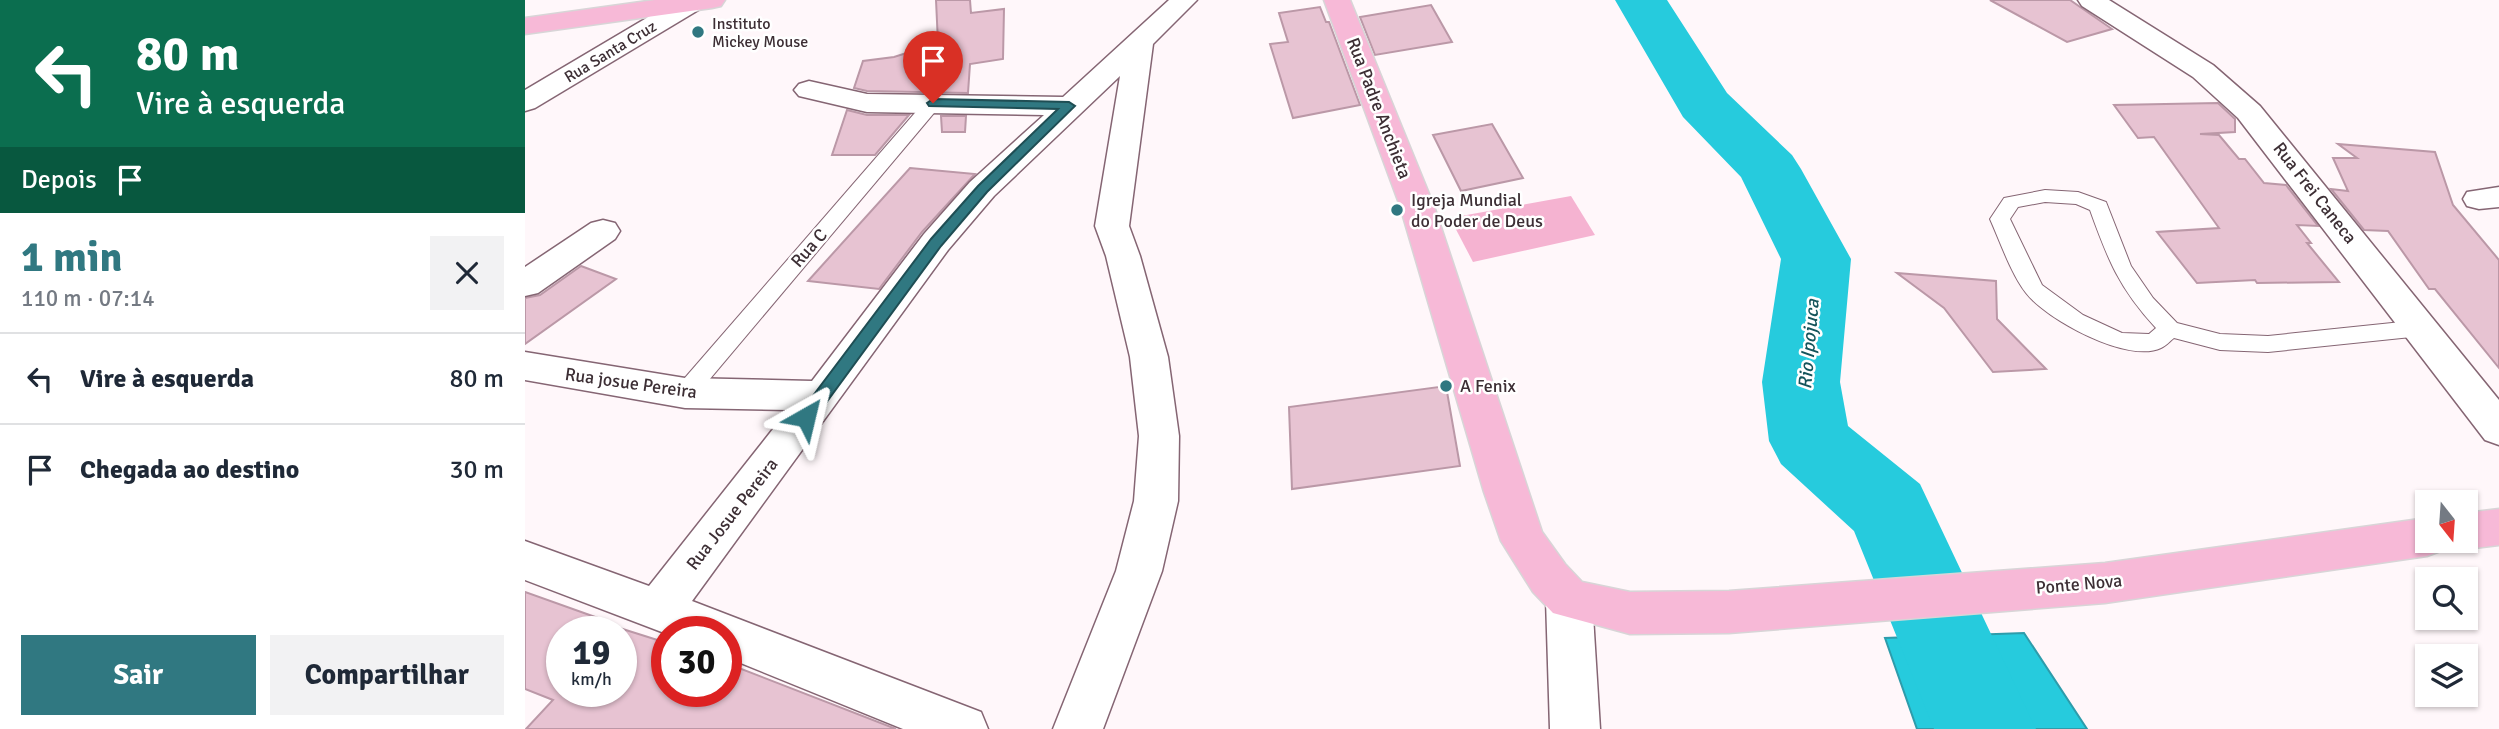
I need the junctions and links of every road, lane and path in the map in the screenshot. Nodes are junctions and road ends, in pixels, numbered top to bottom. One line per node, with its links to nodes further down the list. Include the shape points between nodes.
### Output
1 (1185, 0): 6 (street, Rua Josue Pereira)
2 (1337, 0): 23 (main road, Rua Padre Anchieta, via 1417,206 1523,541)
3 (2091, 0): 13 (street, Rua Frei Caneca, via 2203,71 2249,112)
4 (699, 1): 5 (main road); 8 (street, Rua Santa Cruz)
5 (525, 26)
6 (1139, 43): 10 (street, Rua Josue Pereira); 28 (street, via 1112,226 1149,357 1159,436 1156,501 1139,570)
7 (809, 90): 9 (street, via 867,103)
8 (525, 102)
9 (933, 103): 10 (street); 16 (lane, Rua C)
10 (1069, 106): 17 (street, Rua Josue Pereira, via 982,189 936,242)
11 (603, 231): 12 (street)
12 (525, 284)
13 (2421, 328): 14 (lane, via 2268,344 2220,342); 18 (street, Rua Frei Caneca)
14 (2170, 329): 14 (lane, via 2121,267 2099,206 2070,196 2011,202 2000,219 2034,289 2075,320 2119,341 2154,342)
15 (525, 366): 16 (street, Rua josue Pereira)
16 (685, 393): 17 (street, Rua josue Pereira)
17 (822, 396): 24 (street, Rua Josue Pereira)
18 (2499, 429)
19 (2499, 527): 20 (main road)
20 (2478, 530)
21 (2415, 539): 23 (main road, Ponte Nova, via 2105,583 1729,612 1630,613)
22 (525, 560): 24 (street)
23 (1570, 600): 29 (street)
24 (659, 609): 25 (street)
25 (677, 616)
26 (742, 641): 27 (street)
27 (963, 729)
28 (1078, 729)
29 (1575, 729)

